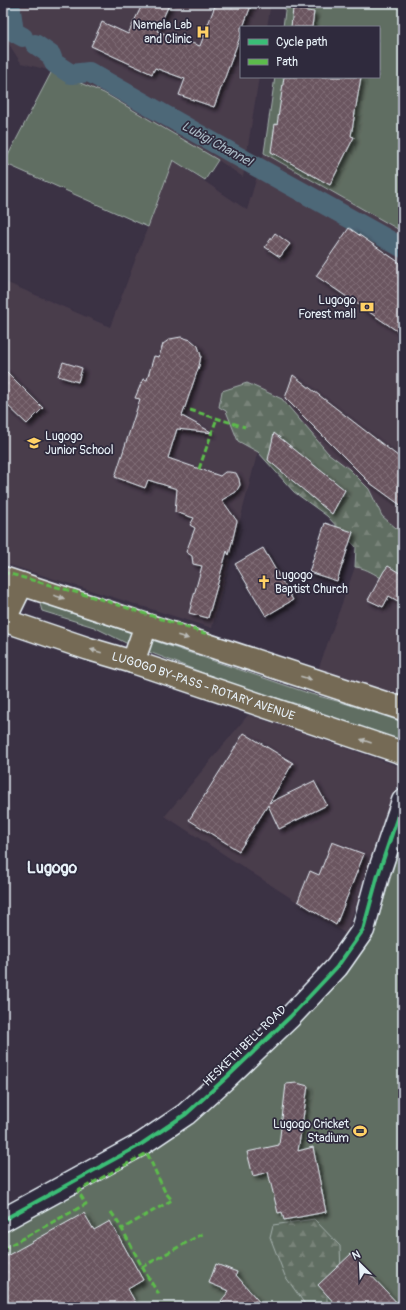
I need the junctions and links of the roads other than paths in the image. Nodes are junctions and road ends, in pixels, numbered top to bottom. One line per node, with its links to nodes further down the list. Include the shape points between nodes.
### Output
1 (13, 581): 2 (main road); 3 (main road, one-way to 3)
2 (4, 621): 4 (main road, LUGOGO BY-PASS - ROTARY AVENUE, one-way to 2)
3 (146, 625): 4 (main road); 5 (main road, one-way to 5)
4 (133, 662): 6 (main road, LUGOGO BY-PASS - ROTARY AVENUE, one-way to 4)
5 (403, 709)
6 (403, 753)
7 (403, 801): 8 (street, HESKETH BELL ROAD, via 363,930 338,967 290,1017 186,1114 140,1145)
8 (3, 1220)

